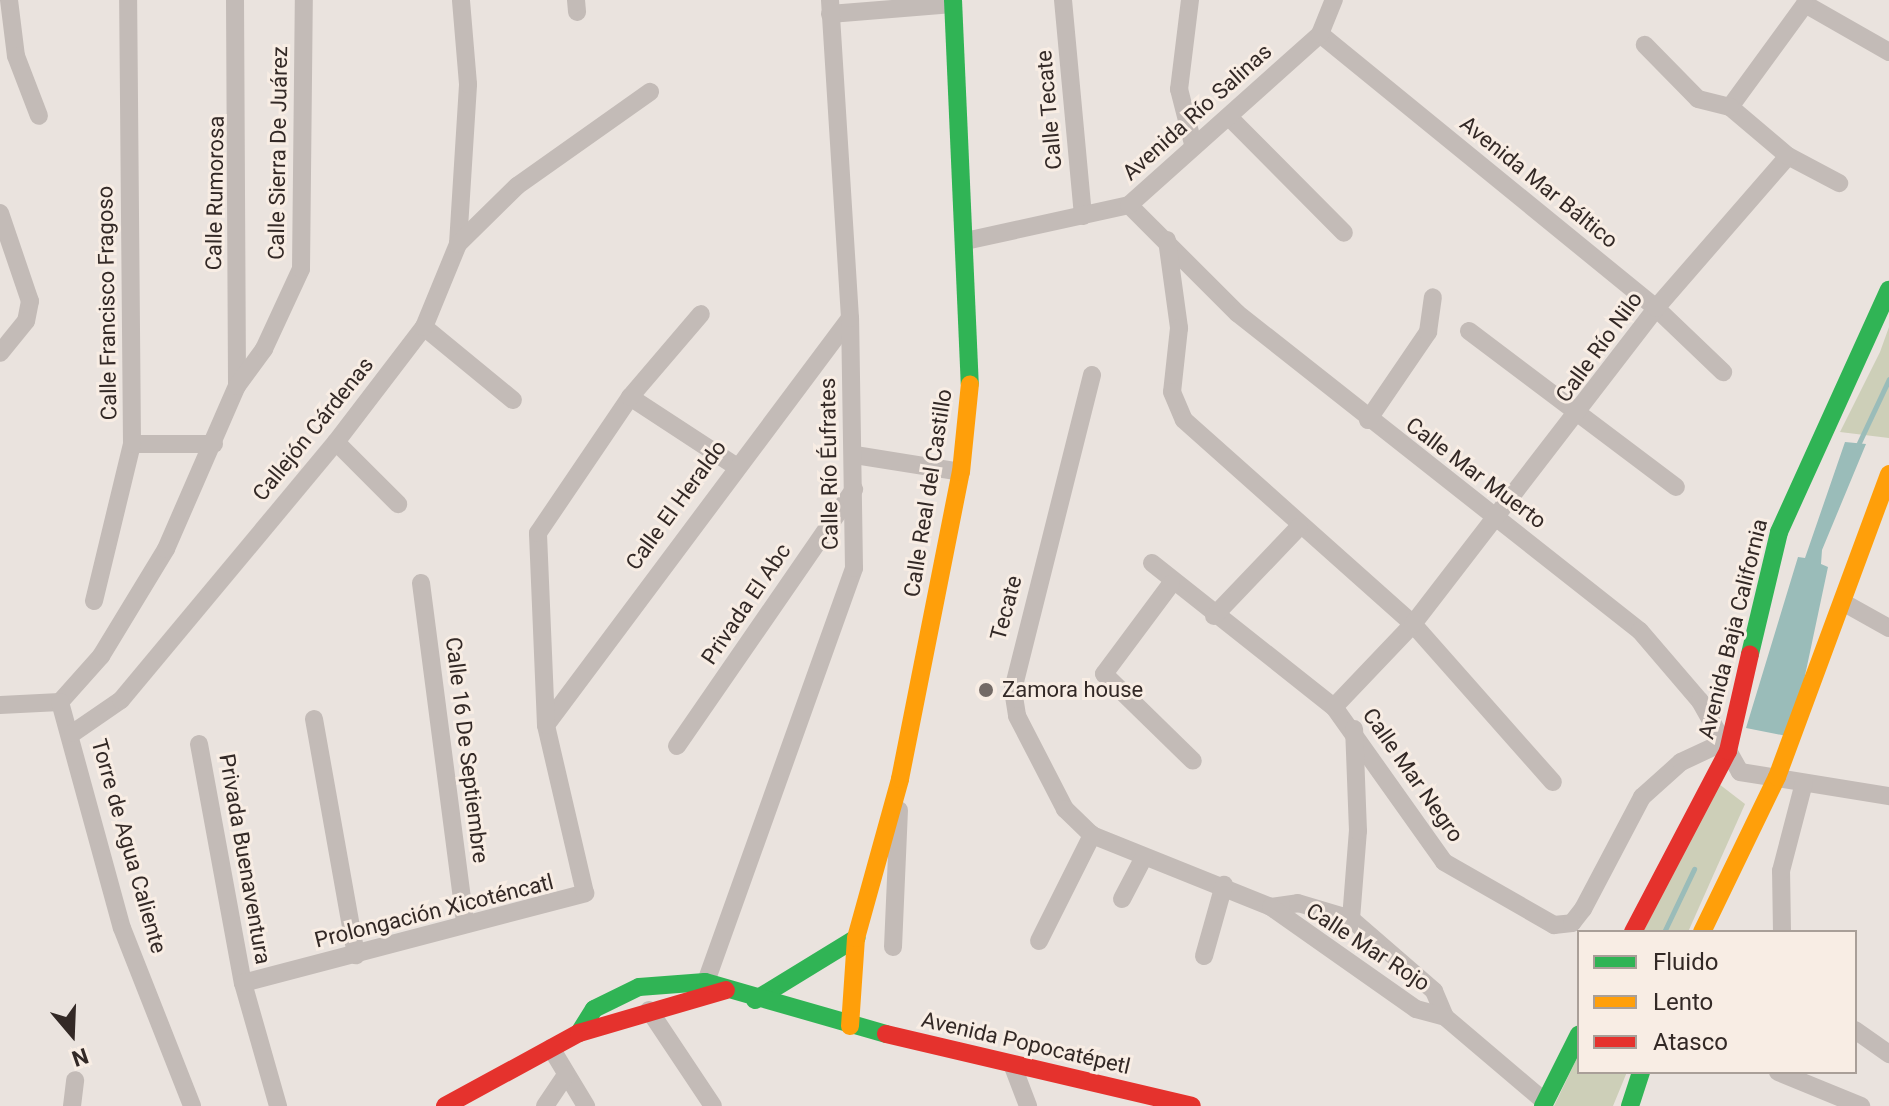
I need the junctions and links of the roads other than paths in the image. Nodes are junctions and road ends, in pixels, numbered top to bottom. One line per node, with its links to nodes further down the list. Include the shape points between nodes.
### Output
1 (9, 0): 17 (street, via 16,56)
2 (128, 0): 45 (street, Calle Francisco Fragoso)
3 (235, 0): 39 (street, Calle Rumorosa)
4 (304, 0): 39 (street, Calle Sierra De Juárez, via 301,269 264,349)
5 (461, 0): 28 (street, via 468,84)
6 (1063, 0): 24 (street, Calle Tecate)
7 (1190, 0): 19 (street, via 1179,89)
8 (1334, 0): 12 (street, Avenida Río Salinas)
9 (953, 2): 11 (street); 26 (street, Calle Real del Castillo)
10 (1804, 2): 14 (street); 16 (street)
11 (830, 7): 33 (street, Calle Río Éufrates)
12 (1320, 34): 18 (street, Avenida Río Salinas); 31 (street, Avenida Mar Báltico)
13 (1645, 45): 16 (street, via 1698,99)
14 (1889, 52)
15 (650, 92): 28 (street, Callejón Cárdenas, via 517,186)
16 (1730, 107): 20 (street)
17 (39, 116)
18 (1229, 117): 19 (street, Avenida Río Salinas); 25 (street)
19 (1193, 144): 22 (street, Avenida Río Salinas)
20 (1788, 156): 21 (street); 31 (street, Calle Río Nilo)
21 (1839, 183)
22 (1129, 205): 24 (street, Avenida Río Salinas); 27 (street, Calle Mar Muerto)
23 (0, 213): 36 (street, via 30,301 26,321)
24 (1083, 216): 26 (street, Avenida Río Salinas)
25 (1344, 233)
26 (970, 240): 49 (street, Calle Real del Castillo, via 972,370)
27 (1167, 240): 43 (street, Calle Mar Muerto, via 1237,313); 55 (street, via 1179,328 1176,406)
28 (458, 244): 34 (street, Callejón Cárdenas)
29 (1889, 290): 73 (street, Avenida Baja California, via 1779,532)
30 (1433, 297): 43 (street, via 1428,332)
31 (1656, 308): 37 (street, Avenida Mar Báltico); 42 (street, Calle Río Nilo)
32 (701, 314): 40 (street, Prolongación Xicoténcatl)
33 (850, 318): 47 (street, Calle Río Éufrates); 48 (street, Calle El Heraldo)
34 (424, 327): 41 (street); 44 (street, Callejón Cárdenas)
35 (1469, 331): 42 (street)
36 (0, 353)
37 (1723, 372)
38 (1092, 375): 80 (street, Tecate, via 1013,690 1017,716 1065,809)
39 (237, 386): 46 (street)
40 (630, 397): 48 (street); 68 (street, Prolongación Xicoténcatl, via 538,533)
41 (513, 400)
42 (1579, 416): 51 (street); 54 (street, Calle Río Nilo)
43 (1368, 420): 54 (street, Calle Mar Muerto)
44 (336, 442): 53 (street); 70 (street, Callejón Cárdenas, via 121,700)
45 (132, 444): 46 (street); 59 (street, Calle Francisco Fragoso)
46 (214, 444): 64 (street, via 166,549 101,656)
47 (855, 455): 49 (street); 52 (street, Calle Río Éufrates)
48 (734, 465): 68 (street, Calle El Heraldo)
49 (961, 472): 76 (street, Calle Real del Castillo)
50 (1889, 474): 60 (street)
51 (1676, 487)
52 (854, 489): 72 (street, Privada El Abc); 96 (street, Calle Río Éufrates, via 854,568)
53 (398, 504)
54 (1499, 520): 62 (street, Calle Río Nilo); 73 (street, Calle Mar Muerto, via 1640,631 1691,689)
55 (1299, 527): 61 (street); 62 (street)
56 (1152, 563): 58 (street, Calle Mar Negro)
57 (421, 583): 86 (street, Calle 16 De Septiembre)
58 (1171, 584): 61 (street, Calle Mar Negro); 74 (street, via 1104,674)
59 (94, 601)
60 (1846, 604): 63 (street); 75 (street)
61 (1214, 616): 66 (street, Calle Mar Negro)
62 (1413, 624): 66 (street, Calle Río Nilo); 77 (street)
63 (1889, 628)
64 (60, 702): 65 (street); 70 (street)
65 (0, 705)
66 (1334, 707): 69 (street, Calle Mar Negro)
67 (314, 719): 93 (street)
68 (546, 725): 86 (street, Prolongación Xicoténcatl, via 585,893)
69 (1354, 729): 73 (street, Calle Mar Negro, via 1444,862 1554,925 1572,923 1583,909 1642,797 1681,762); 85 (street, via 1358,831)
70 (73, 733): 113 (street, Torre de Agua Caliente, via 122,928)
71 (199, 744): 95 (street, Privada Buenaventura)
72 (677, 746)
73 (1726, 747): 75 (street, Calle Mar Muerto, via 1740,772); 87 (street, Avenida Baja California)
74 (1193, 761)
75 (1777, 777): 78 (street); 88 (street)
76 (900, 779): 90 (street, Calle Real del Castillo); 92 (street)
77 (1553, 782)
78 (1804, 783): 79 (street); 89 (street, via 1781,871)
79 (1889, 796)
80 (1092, 835): 81 (street, Calle Mar Rojo); 91 (street)
81 (1144, 857): 82 (street, Calle Mar Rojo); 83 (street)
82 (1224, 885): 84 (street, Calle Mar Rojo); 94 (street)
83 (1122, 899)
84 (1271, 907): 85 (street, Calle Mar Rojo, via 1298,903); 99 (street, Calle Mar Rojo, via 1416,1009)
85 (1351, 919): 99 (street, Calle Mar Rojo, via 1434,991)
86 (465, 924): 93 (street, Prolongación Xicoténcatl)
87 (1634, 930)
88 (1703, 930)
89 (1782, 930)
90 (856, 938): 97 (street); 100 (street, Calle Real del Castillo)
91 (1039, 941)
92 (893, 947)
93 (356, 955): 95 (street, Prolongación Xicoténcatl)
94 (1204, 956)
95 (243, 983): 114 (street, Privada Buenaventura)
96 (703, 989): 97 (street, Avenida Popocatépetl); 98 (street); 102 (street, via 639,987 594,1009)
97 (755, 1000): 100 (street, Avenida Popocatépetl)
98 (649, 1010): 102 (street); 118 (street)
99 (1445, 1017): 111 (street, Calle Mar Rojo)
100 (850, 1026): 106 (street, Avenida Popocatépetl)
101 (1857, 1031): 105 (street)
102 (579, 1033): 104 (street)
103 (1577, 1038): 111 (street)
104 (551, 1048): 109 (street); 115 (street)
105 (1889, 1054)
106 (1012, 1064): 119 (street); 120 (street, Avenida Popocatépetl)
107 (1640, 1074): 121 (street)
108 (1783, 1074): 122 (street)
109 (566, 1075): 116 (street); 117 (street)
110 (75, 1080): 112 (street)
111 (1543, 1103)
112 (72, 1106)
113 (192, 1106)
114 (278, 1106)
115 (445, 1106)
116 (545, 1106)
117 (586, 1106)
118 (713, 1106)
119 (1028, 1106)
120 (1192, 1106)
121 (1630, 1106)
122 (1861, 1106)

